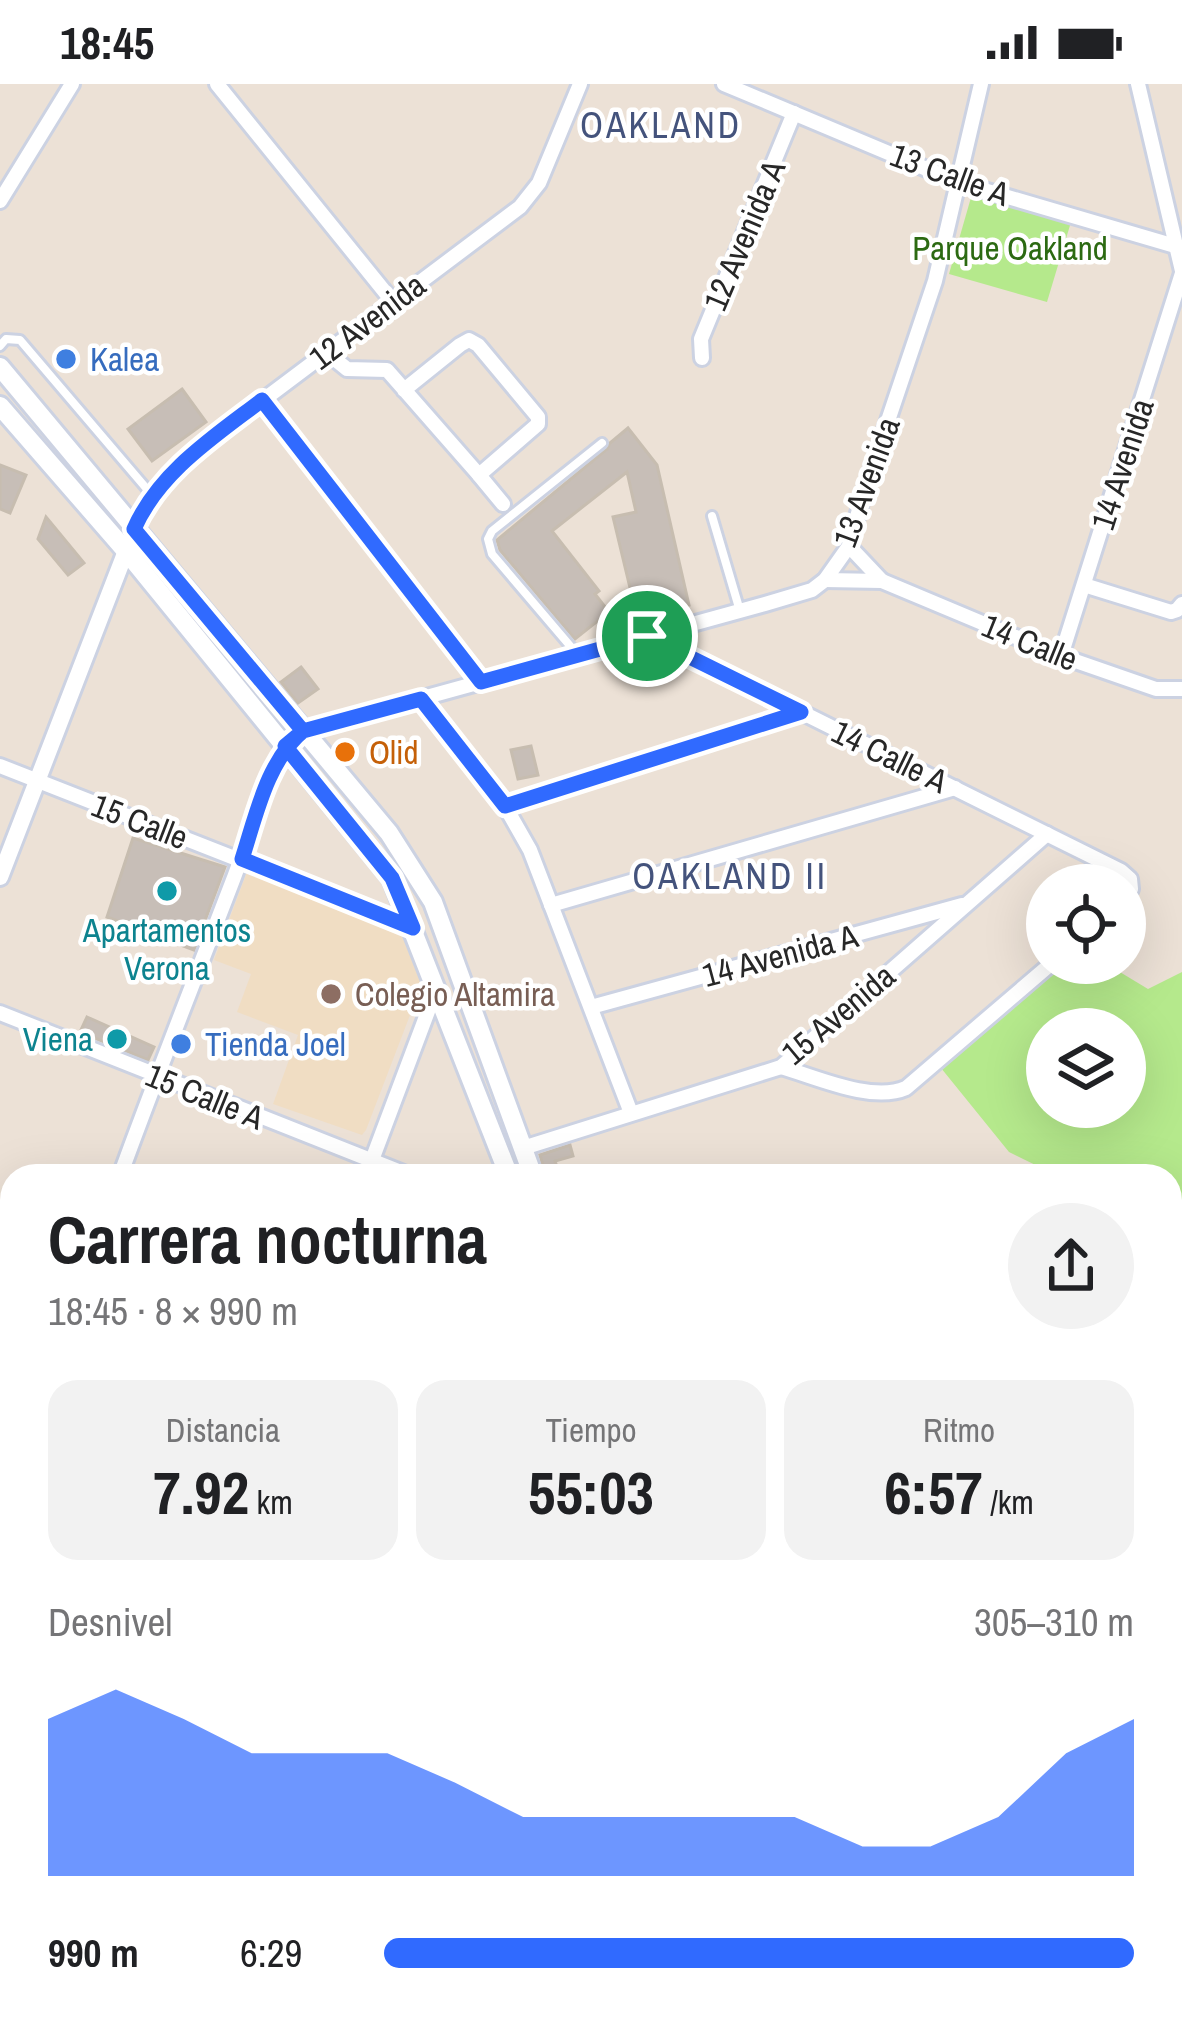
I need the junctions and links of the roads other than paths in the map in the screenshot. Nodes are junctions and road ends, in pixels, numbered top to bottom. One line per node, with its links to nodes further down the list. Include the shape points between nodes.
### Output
1 (72, 84): 11 (street)
2 (217, 84): 14 (street)
3 (561, 84): 8 (street)
4 (580, 84): 8 (street, 12 Avenida)
5 (724, 84): 9 (street, 13 Calle A)
6 (981, 84): 10 (street, 13 Avenida)
7 (1138, 84): 12 (street, 14 Avenida)
8 (573, 100): 14 (street, 12 Avenida, via 539,183 520,207)
9 (794, 113): 10 (street, 13 Calle A); 17 (street, 12 Avenida A, via 701,339)
10 (960, 183): 12 (street, 13 Calle A); 28 (street, 13 Avenida)
11 (0, 201)
12 (1179, 247): 13 (street, 14 Avenida)
13 (1182, 272): 32 (street, 14 Avenida)
14 (394, 302): 16 (street, 12 Avenida)
15 (0, 346): 24 (lane, via 20,340)
16 (326, 352): 19 (street, via 346,369 387,370); 20 (street, 12 Avenida)
17 (702, 358)
18 (0, 367): 27 (main road)
19 (404, 390): 23 (street); 23 (street, via 460,345 478,345 538,421)
20 (262, 400): 24 (street, 12 Avenida); 38 (street)
21 (0, 406): 29 (main road)
22 (602, 443): 36 (lane, via 488,539)
23 (479, 476): 25 (street)
24 (152, 496): 27 (street, 12 Avenida)
25 (502, 504)
26 (712, 516): 34 (lane)
27 (134, 529): 29 (main road, 12 Avenida); 42 (main road)
28 (849, 546): 30 (street, 13 Avenida); 31 (street, 14 Calle)
29 (126, 551): 43 (main road); 45 (street, 12 Avenida)
30 (825, 580): 31 (street, 14 Calle); 34 (street, 13 Avenida)
31 (882, 580): 37 (street, 14 Calle)
32 (1084, 585): 33 (street, via 1171,612); 37 (street, 14 Avenida)
33 (1182, 604)
34 (740, 611): 35 (street, 13 Avenida)
35 (647, 636): 36 (street, 13 Avenida); 41 (street, 14 Calle A)
36 (578, 656): 38 (street, 13 Avenida)
37 (1061, 656): 39 (street, 14 Calle)
38 (481, 682): 40 (street, 13 Avenida)
39 (1182, 689)
40 (421, 699): 42 (street, 13 Avenida); 47 (street)
41 (801, 712): 46 (street, 14 Calle A); 47 (street)
42 (303, 731): 43 (street, 13 Avenida); 62 (main road, via 389,833 433,902)
43 (285, 746): 49 (street, 13 Avenida); 54 (main road, via 392,878)
44 (0, 766): 45 (street, 15 Calle)
45 (37, 782): 49 (street, 15 Calle); 51 (street, 12 Avenida)
46 (955, 788): 48 (street, 14 Calle A); 53 (street)
47 (505, 806): 53 (street)
48 (1047, 834): 50 (street, 14 Calle A); 52 (street, 15 Avenida)
49 (242, 859): 54 (street, 15 Calle); 60 (street, 13 Avenida)
50 (1107, 864)
51 (0, 877)
52 (968, 903): 57 (street, 14 Avenida A); 59 (street, 15 Avenida)
53 (551, 905): 57 (street)
54 (413, 928): 56 (main road)
55 (1027, 984): 59 (street, via 892,1094)
56 (437, 988): 65 (street); 66 (main road)
57 (591, 1007): 61 (street)
58 (0, 1013): 60 (street, 15 Calle A)
59 (781, 1067): 61 (street, 15 Avenida)
60 (157, 1077): 63 (street, 13 Avenida); 64 (street, 15 Calle A)
61 (631, 1113): 62 (street, 15 Avenida)
62 (523, 1148): 67 (main road)
63 (124, 1164)
64 (357, 1164)
65 (371, 1164)
66 (504, 1164)
67 (529, 1164)

